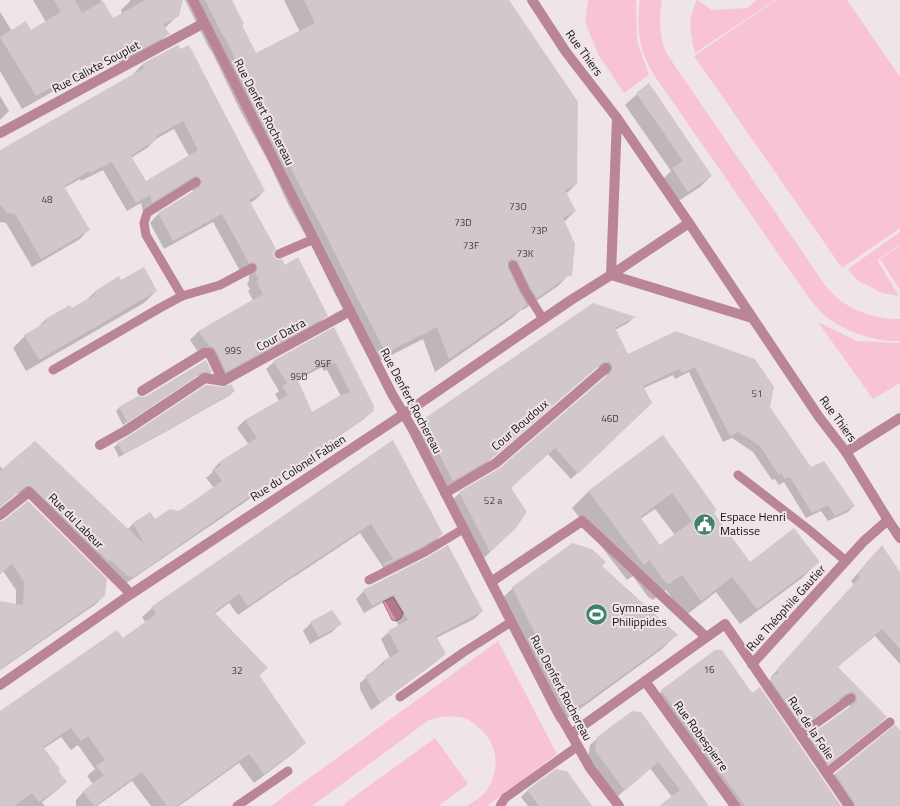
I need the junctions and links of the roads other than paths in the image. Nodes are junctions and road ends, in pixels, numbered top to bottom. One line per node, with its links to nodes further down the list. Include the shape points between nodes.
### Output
1 (192, 0): 3 (street, Rue Denfert Rochereau)
2 (532, 0): 4 (street, Rue Thiers, via 566,52)
3 (204, 23): 5 (street, Rue Calixte Souplet); 8 (street, Rue Denfert Rochereau)
4 (617, 118): 7 (street, Rue Thiers); 12 (street)
5 (0, 133)
6 (196, 182): 13 (lane, via 147,213 144,223 146,235)
7 (689, 223): 12 (street, Rue du Colonel Fabien); 15 (street, Rue Thiers)
8 (314, 239): 9 (lane); 14 (street, Rue Denfert Rochereau)
9 (279, 254)
10 (512, 265): 16 (lane)
11 (252, 268): 13 (lane, via 220,285)
12 (611, 275): 15 (street); 16 (street, Rue du Colonel Fabien)
13 (182, 296): 18 (lane)
14 (350, 311): 19 (street, Cour Datra); 21 (street, Rue Denfert Rochereau)
15 (752, 318): 24 (street, Rue Thiers, via 819,417)
16 (543, 319): 21 (street, Rue du Colonel Fabien)
17 (606, 368): 26 (street, Cour Boudoux, via 496,463)
18 (53, 370)
19 (223, 381): 20 (street, via 210,353 204,353); 23 (street, via 205,378)
20 (142, 391)
21 (404, 414): 26 (street, Rue Denfert Rochereau); 34 (street, Rue du Colonel Fabien)
22 (900, 418): 24 (street)
23 (100, 445)
24 (846, 452): 28 (street, Rue Thiers)
25 (738, 475): 31 (lane)
26 (444, 493): 29 (street, Rue Denfert Rochereau)
27 (0, 515): 34 (street, Rue du Labeur, via 29,492)
28 (888, 520): 30 (street, Rue Thiers); 31 (street, Rue Théophile Gautier)
29 (463, 529): 32 (lane, via 425,552); 33 (street, Rue Denfert Rochereau)
30 (900, 538)
31 (846, 561): 37 (street, Rue Théophile Gautier)
32 (368, 580)
33 (491, 582): 35 (street, Rue Denfert Rochereau); 36 (street, via 582,521)
34 (131, 594): 39 (street, Rue du Colonel Fabien)
35 (511, 622): 40 (lane); 43 (street, Rue Denfert Rochereau)
36 (706, 637): 37 (street, Rue Théophile Gautier, via 725,624); 38 (street, Rue Théophile Gautier)
37 (752, 664): 44 (street, Rue de la Folie)
38 (645, 681): 43 (street, Rue Théophile Gautier); 51 (street, Rue Robespierre)
39 (0, 685)
40 (400, 697)
41 (851, 698): 44 (lane)
42 (890, 722): 47 (lane)
43 (571, 734): 45 (street, Rue Denfert Rochereau)
44 (800, 735): 47 (street, Rue de la Folie)
45 (578, 746): 49 (lane, via 504,798); 50 (street, Rue Denfert Rochereau, via 590,768)
46 (288, 771): 48 (lane)
47 (826, 773): 52 (street, Rue de la Folie)
48 (237, 806)
49 (500, 806)
50 (619, 806)
51 (735, 806)
52 (849, 806)

